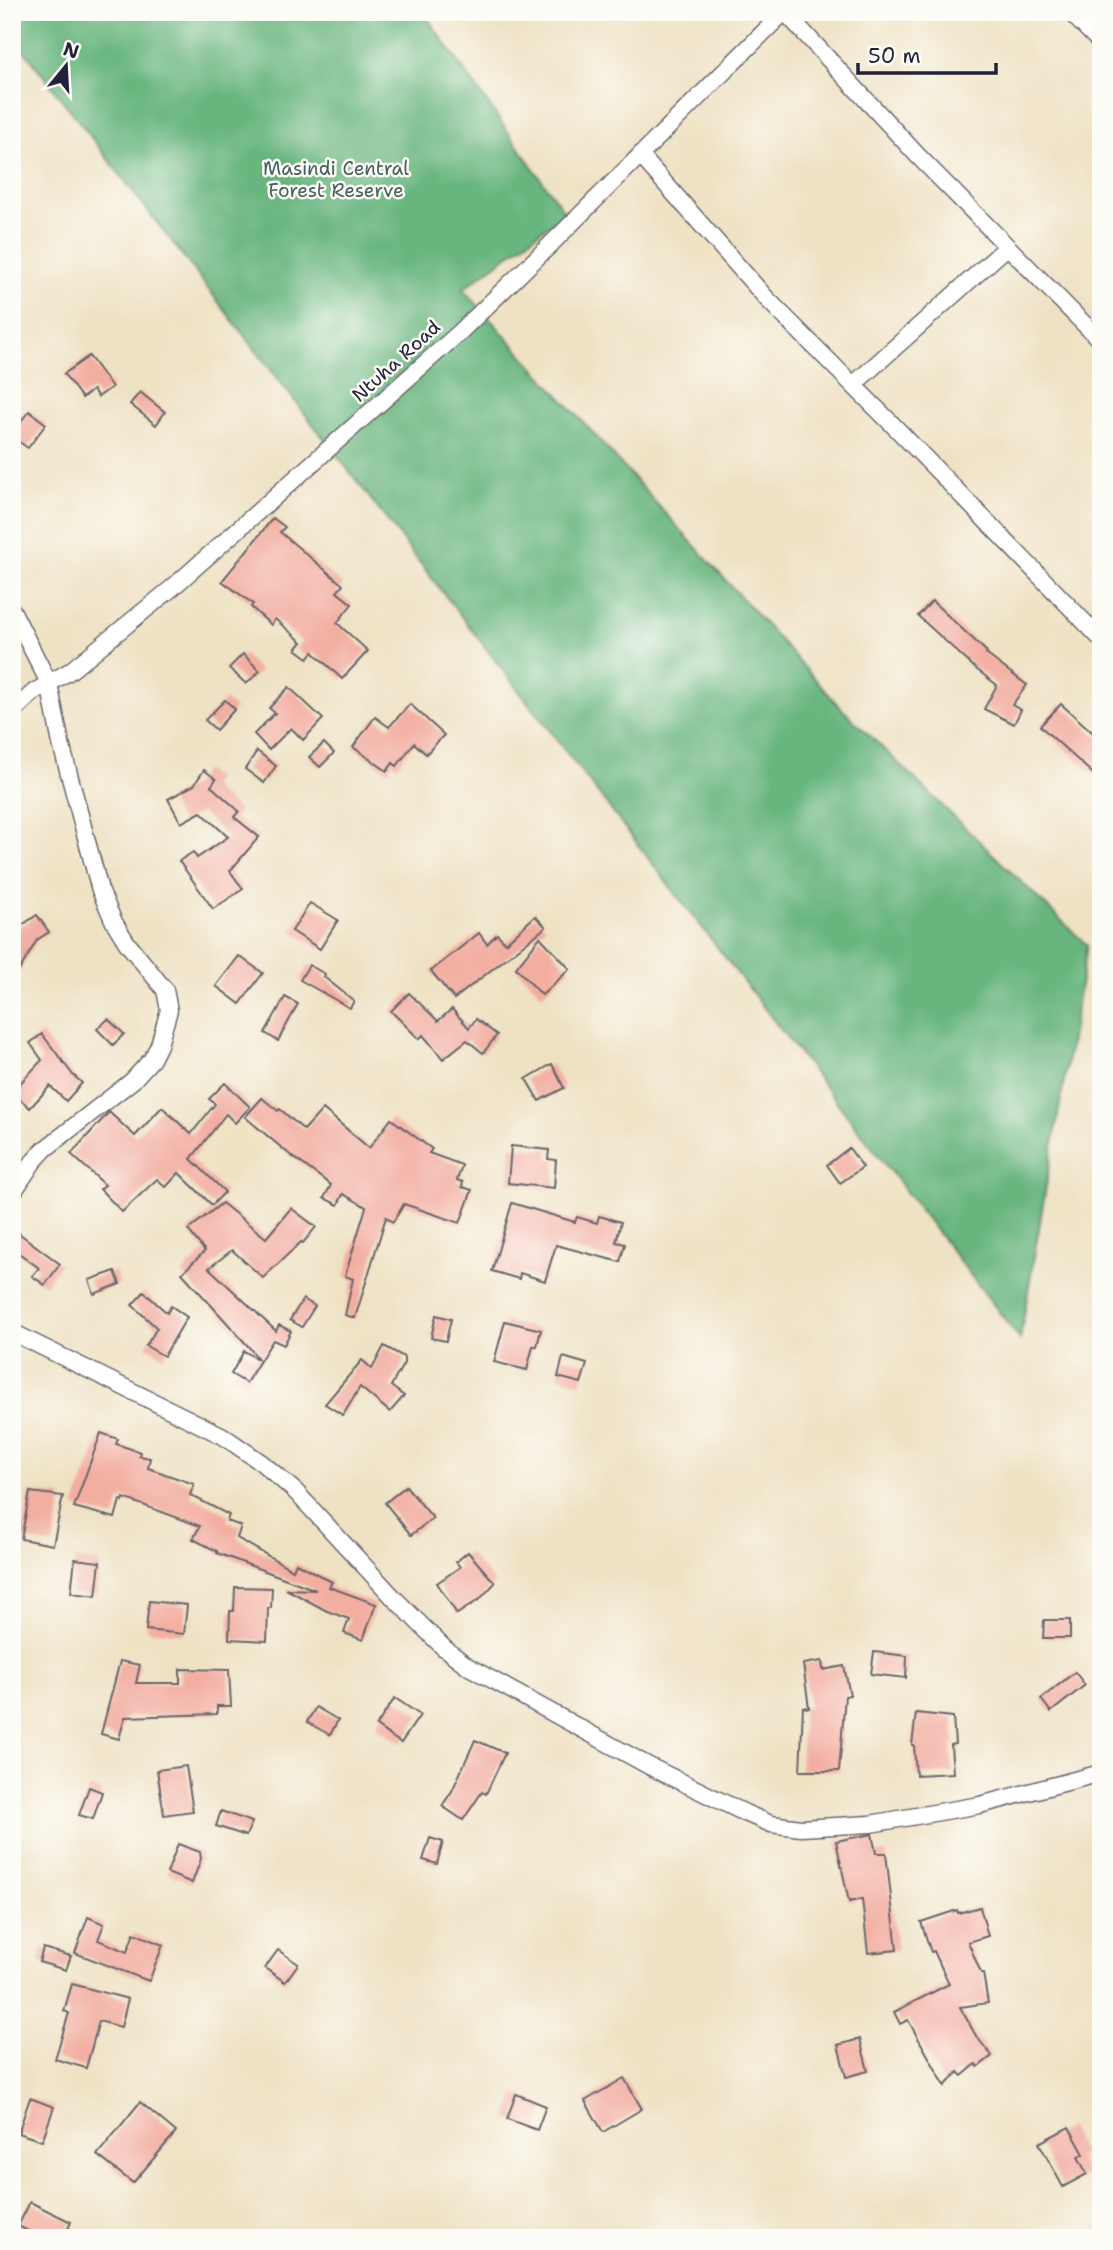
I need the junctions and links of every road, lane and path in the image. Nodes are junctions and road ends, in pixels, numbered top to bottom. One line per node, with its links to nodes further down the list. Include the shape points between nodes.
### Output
1 (784, 12): 4 (street, Ntuha Road); 5 (street)
2 (1070, 12): 3 (street)
3 (1101, 43)
4 (640, 155): 7 (street, via 766,299); 10 (street, Ntuha Road, via 460,332 306,470 172,588 70,671)
5 (1007, 247): 6 (street); 7 (street)
6 (1101, 341)
7 (853, 385): 9 (street)
8 (12, 610): 10 (street)
9 (1101, 639)
10 (49, 682): 11 (street, Ntuha Road); 12 (street, via 100,890 127,943 165,990 169,1010 159,1045 147,1065 45,1149)
11 (12, 712)
12 (12, 1194)
13 (12, 1332): 14 (street, via 223,1436 262,1463 469,1667 649,1766 771,1824 801,1828 870,1824 980,1805)
14 (1101, 1773)

